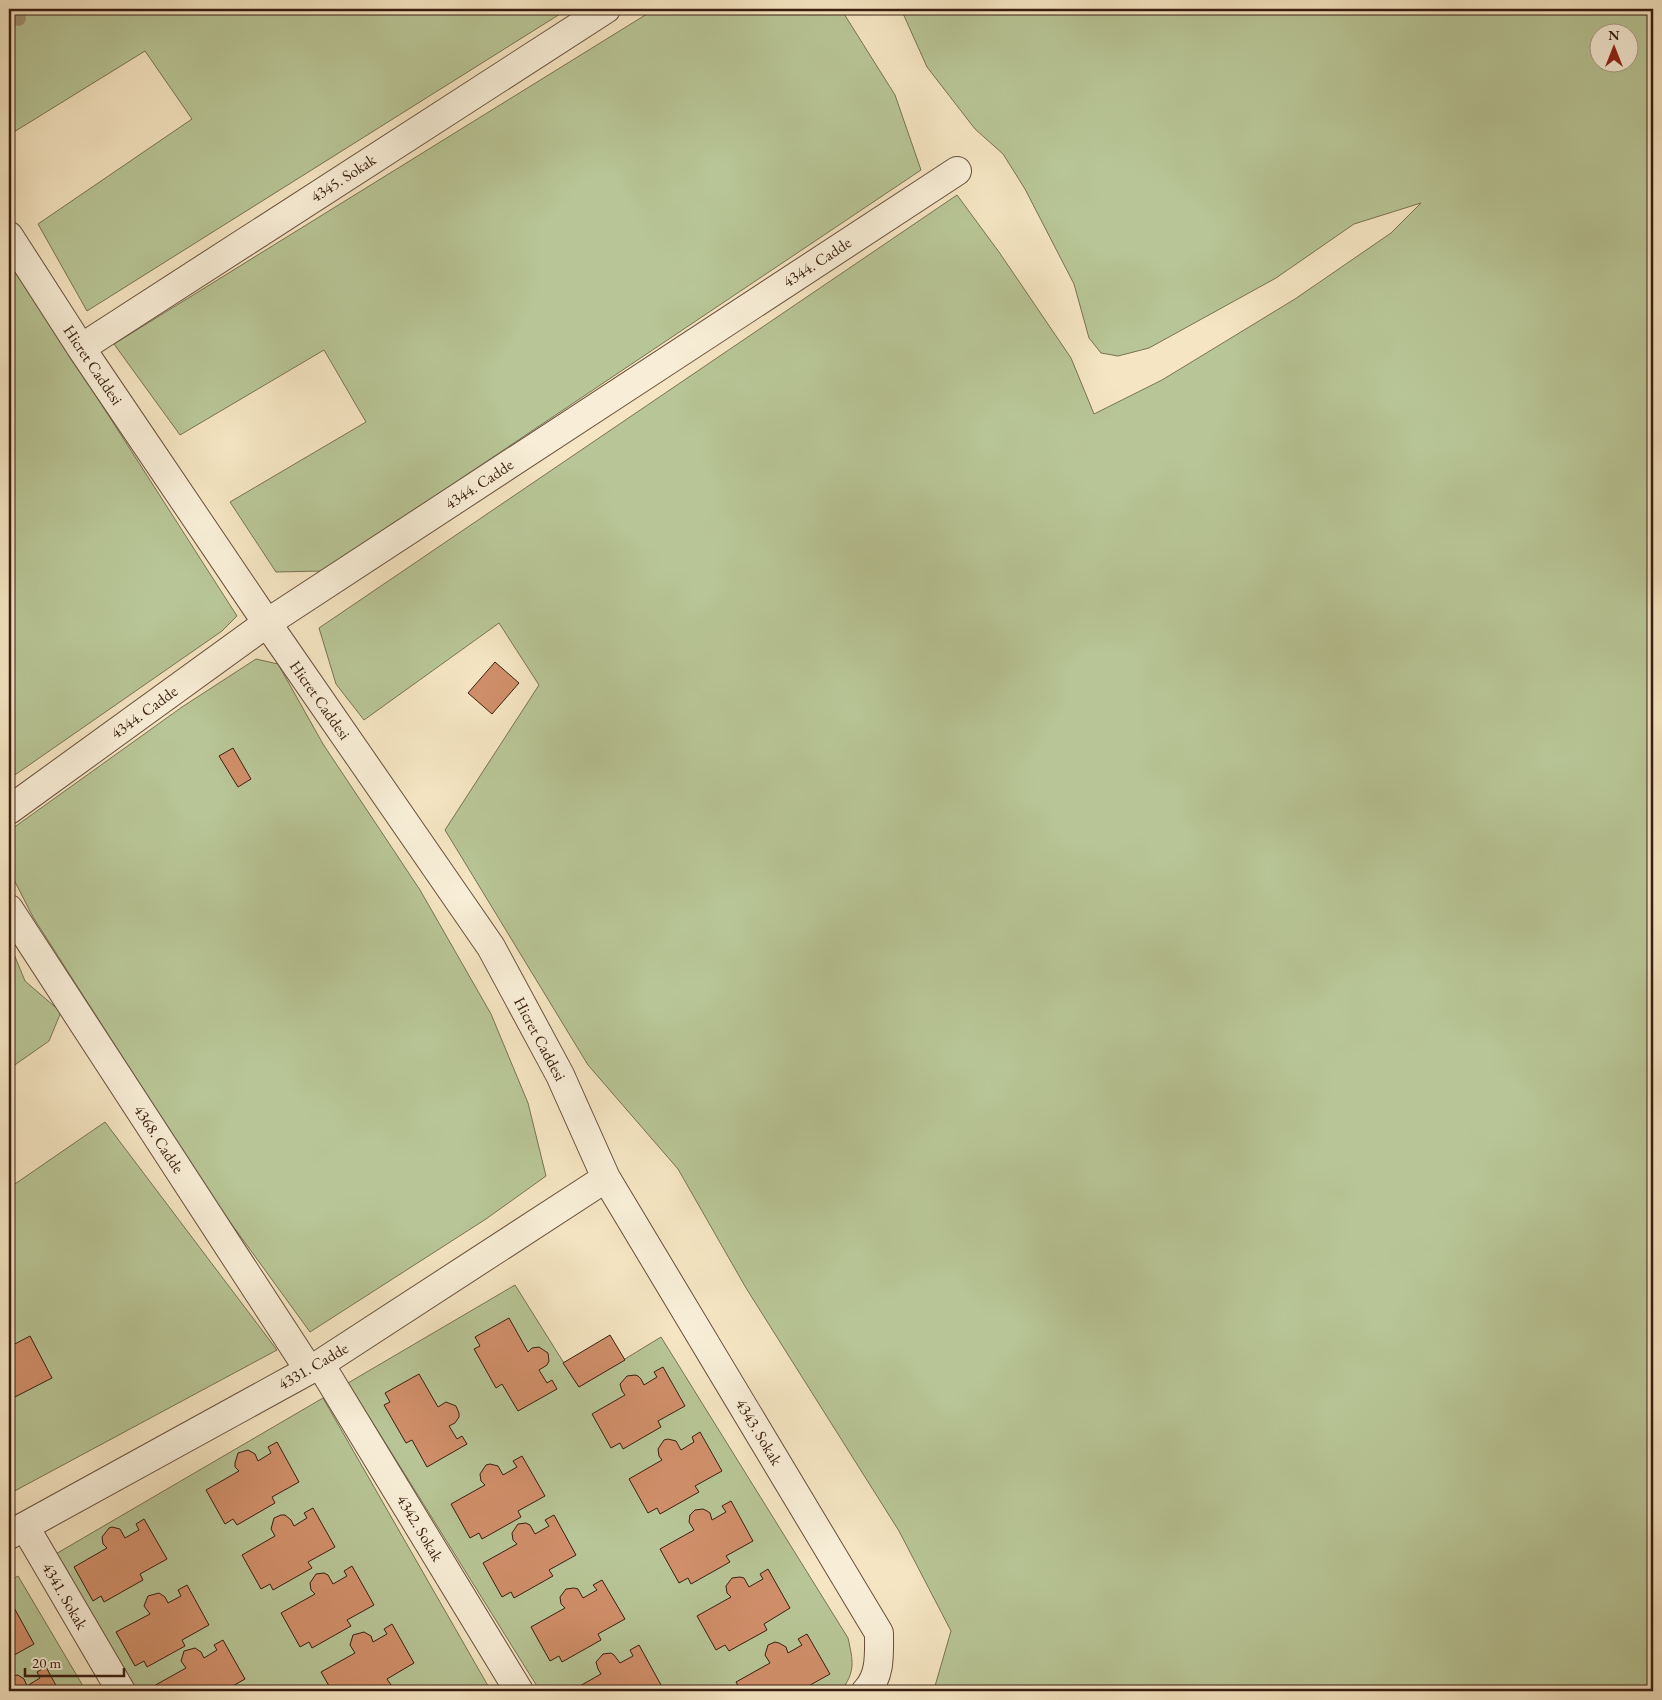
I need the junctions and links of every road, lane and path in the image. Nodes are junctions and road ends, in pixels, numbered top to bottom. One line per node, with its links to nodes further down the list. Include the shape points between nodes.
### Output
1 (606, 9): 4 (street, 4345. Sokak)
2 (957, 171): 5 (street, 4344. Cadde)
3 (9, 236): 4 (street, Hicret Caddesi)
4 (81, 348): 5 (street, Hicret Caddesi)
5 (267, 623): 6 (street, 4344. Cadde); 8 (street, Hicret Caddesi, via 491,947 560,1075)
6 (9, 810)
7 (9, 909): 9 (street, 4368. Cadde)
8 (606, 1178): 9 (street, 4331. Cadde); 13 (street, 4343. Sokak, via 879,1633 879,1663)
9 (315, 1367): 10 (street, 4331. Cadde); 12 (street, 4342. Sokak)
10 (17, 1531): 11 (street, 4341. Sokak)
11 (120, 1691)
12 (519, 1691)
13 (866, 1691)

